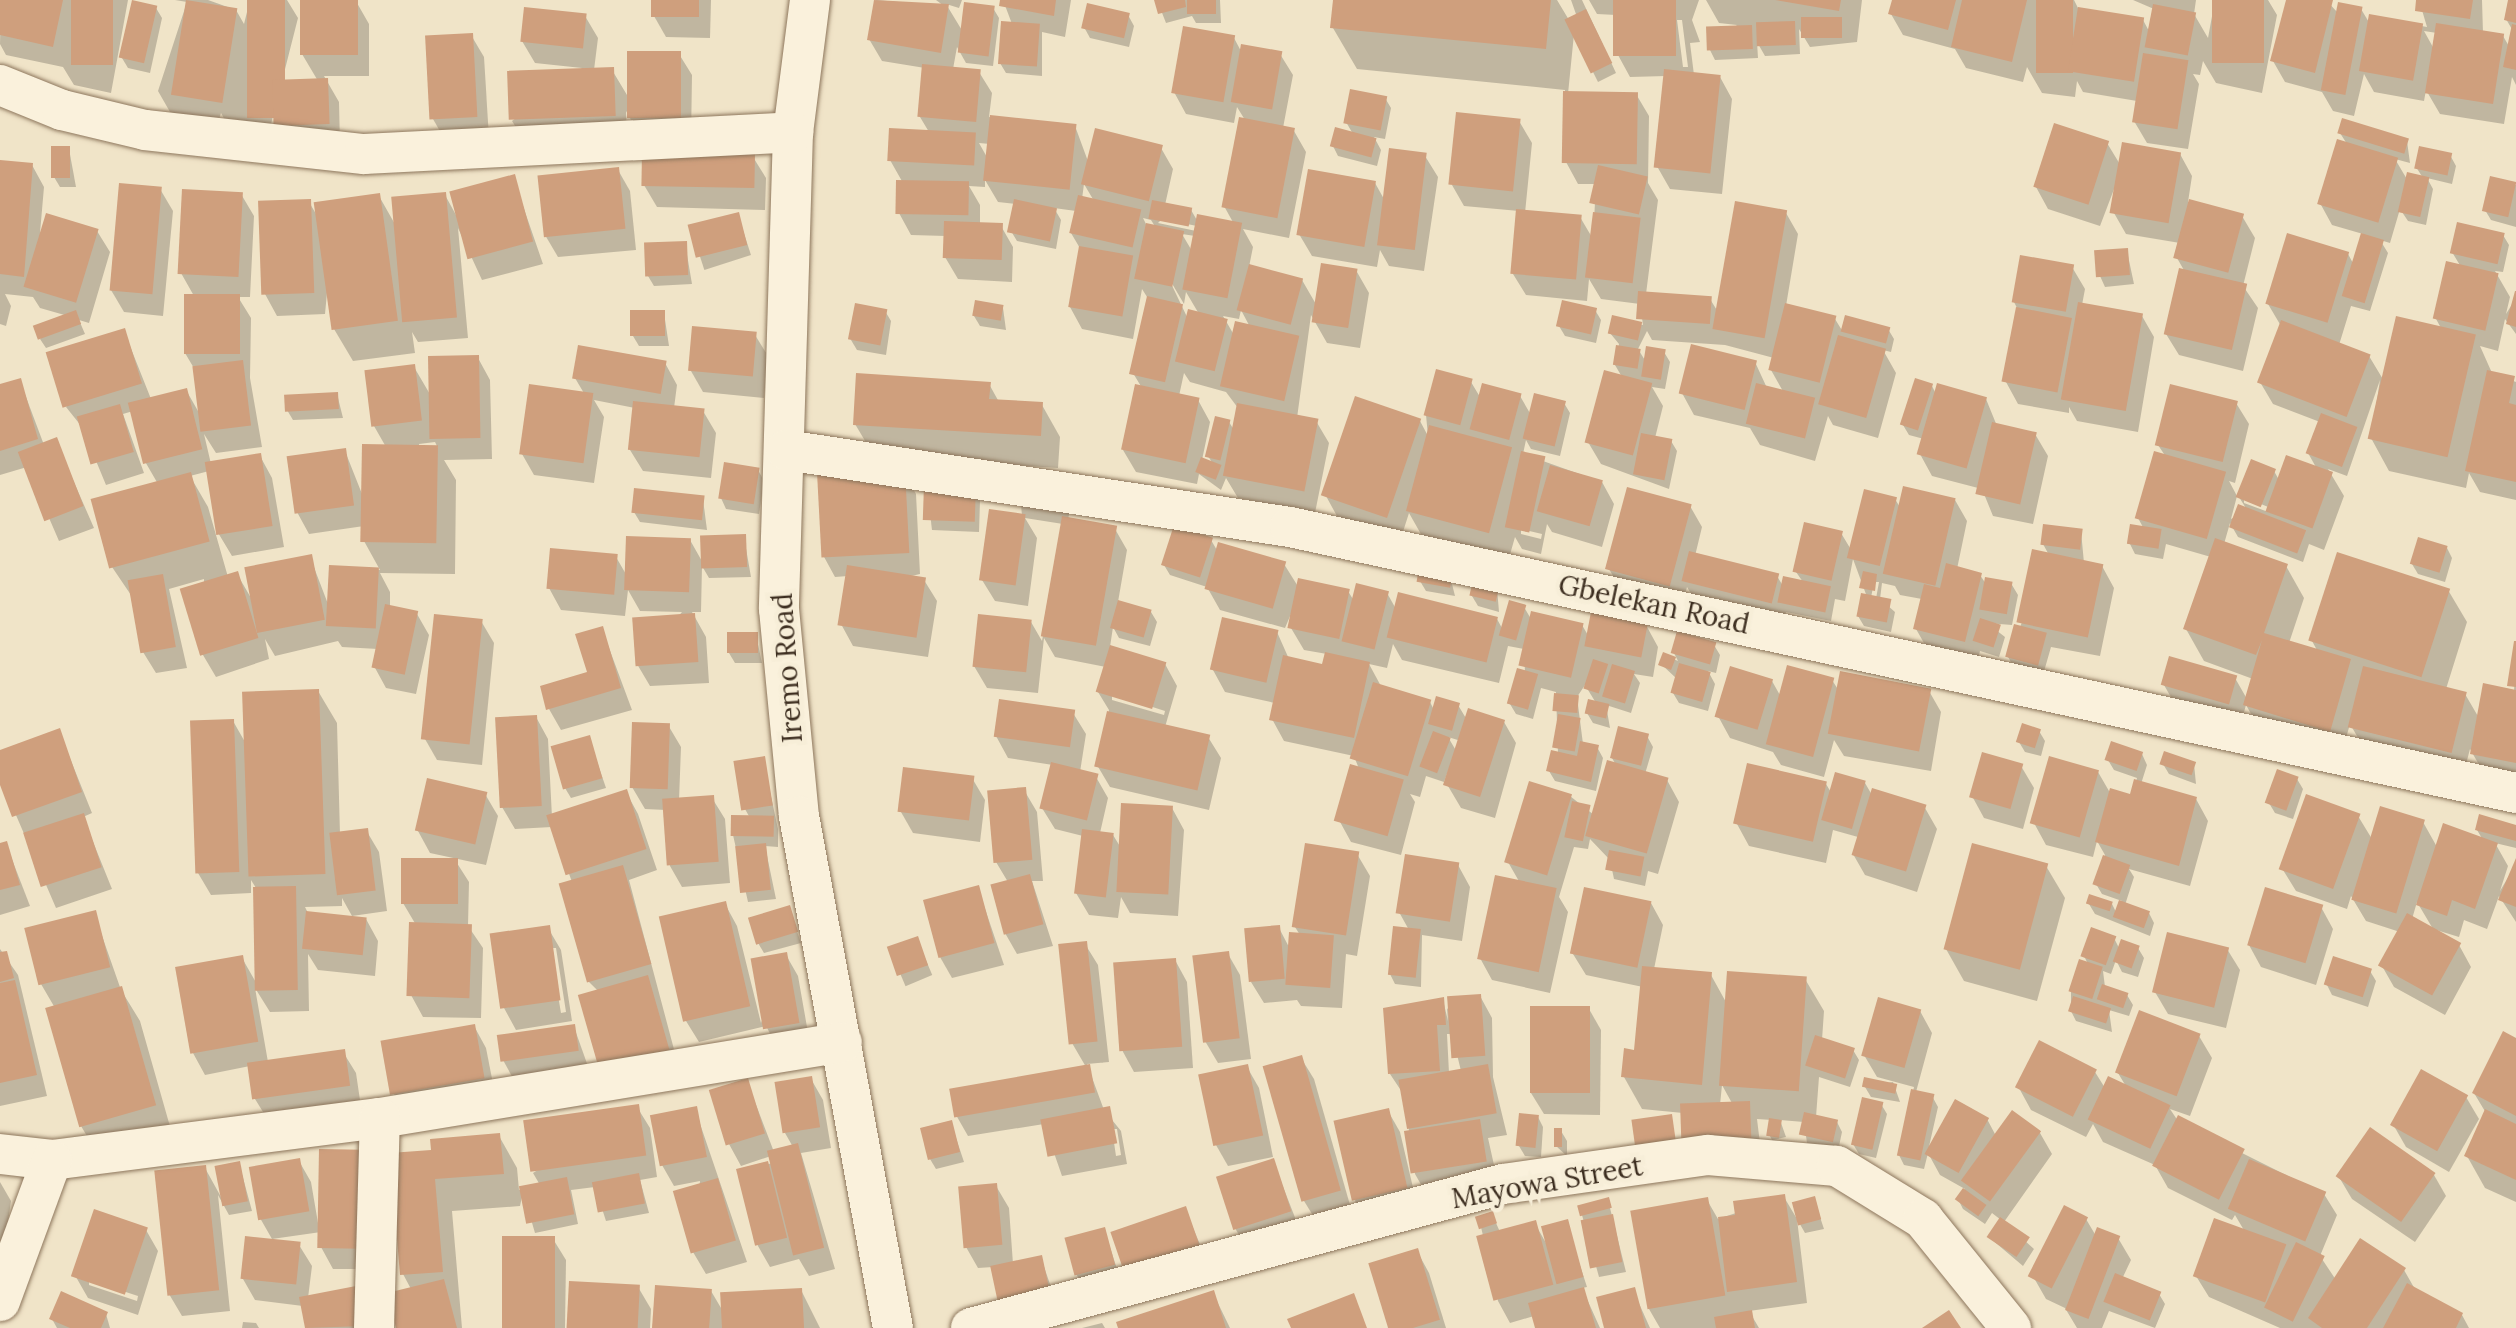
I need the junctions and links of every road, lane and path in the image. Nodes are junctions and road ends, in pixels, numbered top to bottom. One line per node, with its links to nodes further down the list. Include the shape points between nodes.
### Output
1 (810, 0): 3 (street, Iremo Road)
2 (0, 85): 3 (street, via 62,110 145,130 364,154)
3 (793, 132): 4 (street, Iremo Road)
4 (786, 450): 5 (street, Gbelekan Road, via 1290,527); 6 (street, Iremo Road, via 781,628 799,816)
5 (2516, 793)
6 (842, 1042): 7 (street); 12 (street, Iremo Road)
7 (380, 1118): 9 (street); 11 (street)
8 (0, 1154): 9 (street)
9 (52, 1160): 10 (street)
10 (0, 1301)
11 (374, 1328)
12 (892, 1328)
13 (971, 1328): 14 (street, Mayowa Street, via 1503,1184 1708,1156 1838,1166 1922,1219)
14 (2011, 1328)

